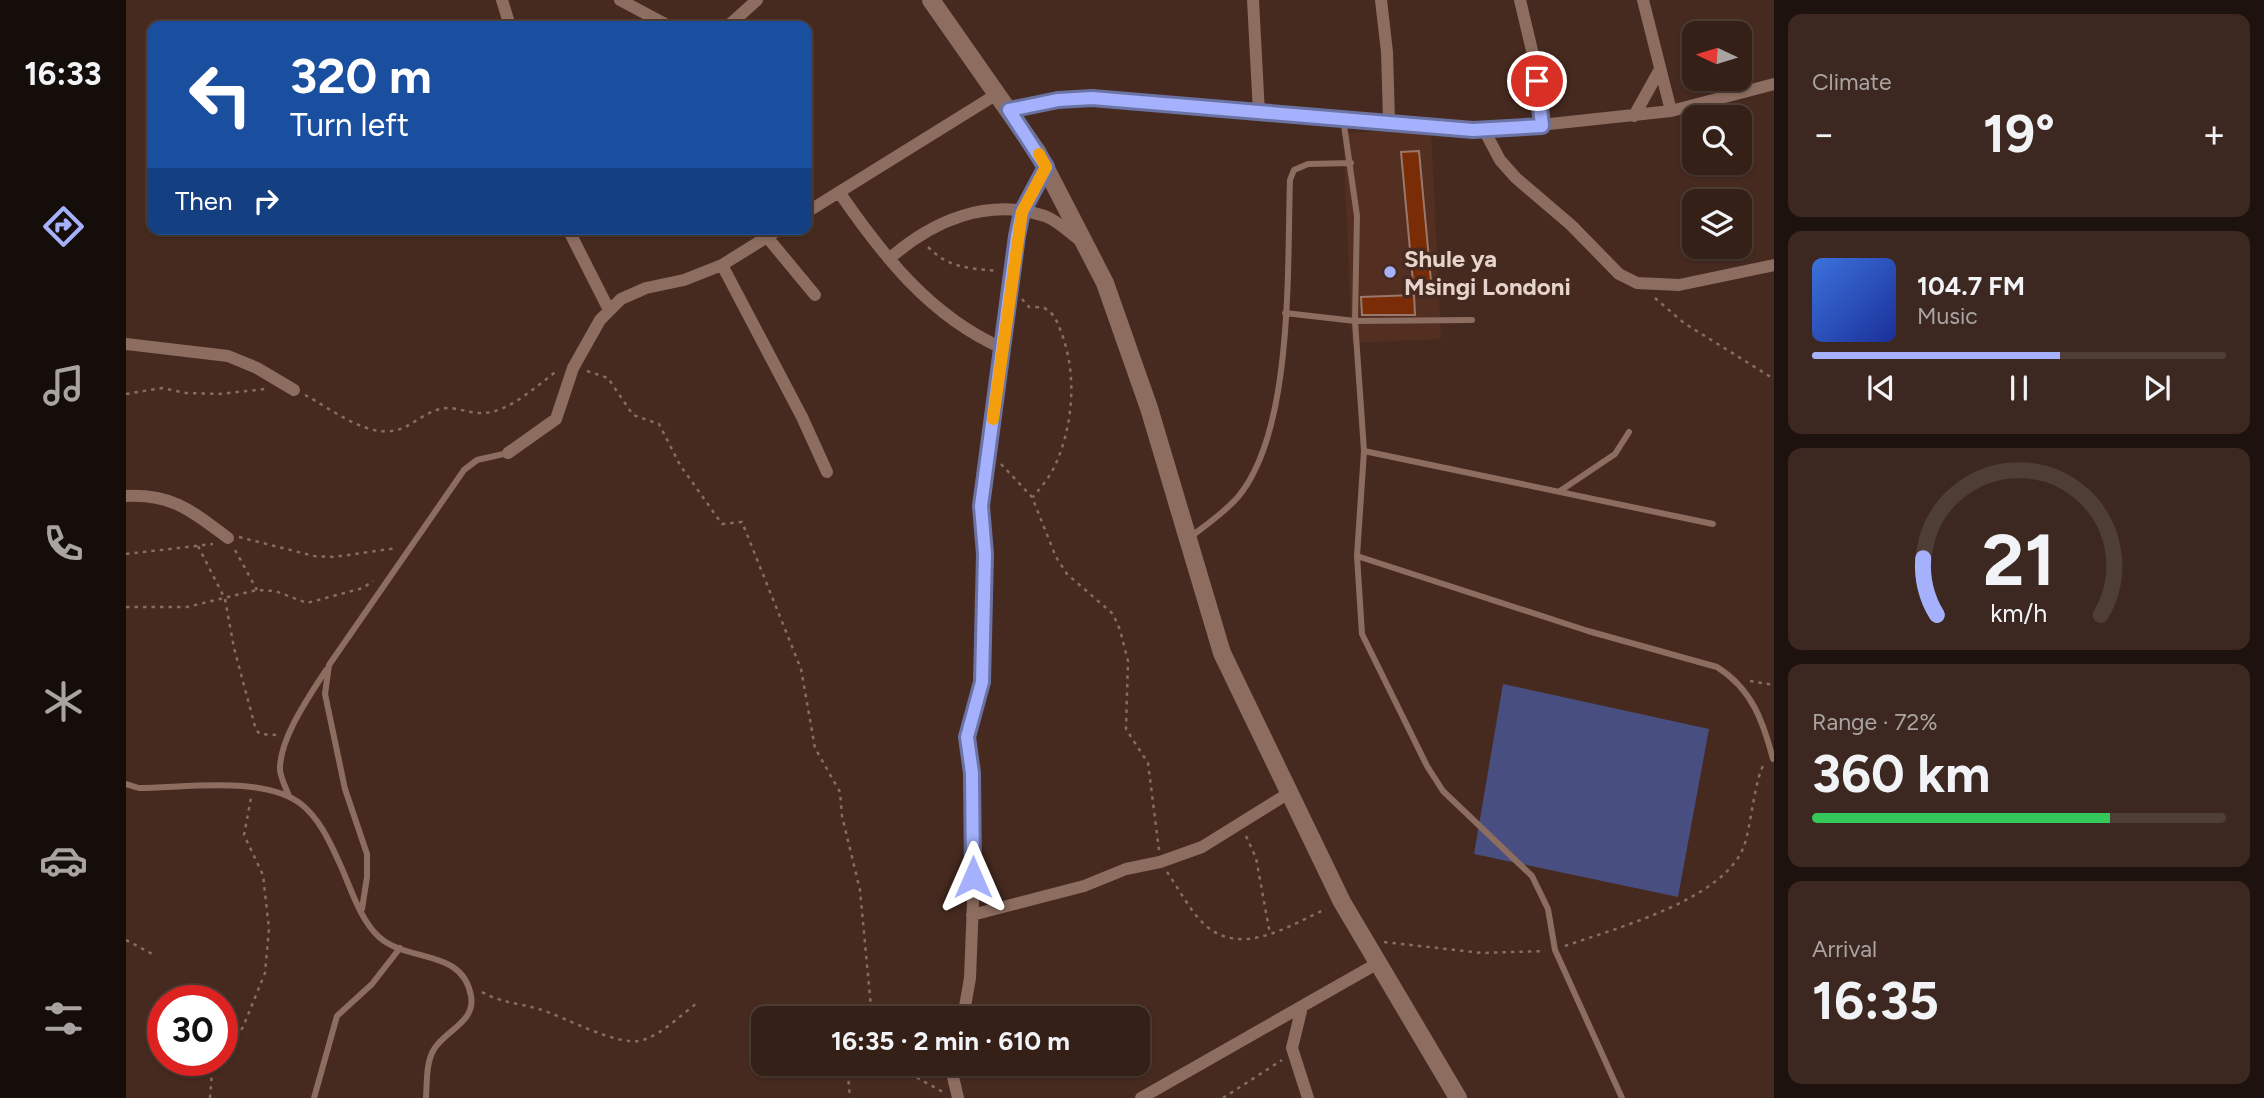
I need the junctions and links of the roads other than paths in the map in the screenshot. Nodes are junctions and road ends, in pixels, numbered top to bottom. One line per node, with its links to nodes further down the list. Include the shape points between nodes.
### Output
1 (502, 0): 9 (street)
2 (620, 0): 10 (street)
3 (757, 0): 11 (street)
4 (931, 0): 14 (main road)
5 (1253, 0): 17 (street)
6 (1381, 0): 20 (street)
7 (1520, 0): 21 (street)
8 (1643, 0): 12 (street)
9 (508, 21)
10 (660, 21)
11 (733, 21)
12 (1659, 71): 16 (street); 18 (street)
13 (1774, 84): 16 (street)
14 (997, 94): 15 (main road); 25 (street)
15 (1009, 110): 17 (street, via 1092,98); 24 (main road)
16 (1671, 111): 18 (street)
17 (1259, 113): 19 (street)
18 (1634, 116): 21 (street)
19 (1343, 118): 20 (street); 23 (lane)
20 (1389, 121): 22 (street)
21 (1542, 126): 22 (street)
22 (1484, 130): 34 (street, via 1516,178 1619,274 1637,283 1679,285)
23 (1351, 163): 37 (lane, via 1308,164 1294,170); 39 (lane, via 1357,216)
24 (1046, 167): 27 (street); 31 (main road)
25 (839, 192): 26 (street); 32 (street)
26 (812, 206)
27 (1022, 212): 31 (street, via 1054,220); 32 (street, via 1001,209 966,214 915,235); 41 (street)
28 (571, 235): 36 (street)
29 (770, 235): 30 (street)
30 (766, 237): 33 (street); 35 (street)
31 (1084, 243): 51 (main road, via 1105,283)
32 (889, 259): 41 (street, via 916,291 951,320)
33 (722, 265): 36 (street, via 633,293); 46 (street)
34 (1774, 265)
35 (815, 295)
36 (609, 310): 45 (street, via 573,368 556,419)
37 (1284, 313): 39 (lane); 51 (lane, via 1277,398 1261,458 1238,496)
38 (1472, 320): 39 (lane)
39 (1355, 321): 44 (lane)
40 (126, 344): 42 (street, via 228,356)
41 (1002, 348): 59 (street, via 981,506 985,554 982,682 967,737 972,773)
42 (294, 390)
43 (1629, 432): 47 (lane, via 1615,454)
44 (1364, 452): 47 (lane); 52 (lane)
45 (508, 453): 53 (lane, via 468,466)
46 (827, 472)
47 (1560, 491): 49 (lane)
48 (126, 496): 50 (street, via 172,500)
49 (1713, 524)
50 (228, 538)
51 (1188, 539): 56 (main road, via 1222,653)
52 (1357, 556): 54 (lane, via 1588,631 1717,667 1735,678 1763,723); 71 (lane, via 1362,634 1444,791 1532,876 1548,909 1555,950)
53 (329, 665): 57 (lane, via 290,734 280,772); 58 (lane, via 325,684 330,718 345,789 367,854)
54 (1773, 759)
55 (126, 784): 57 (lane, via 139,788 243,785)
56 (1289, 793): 59 (street, via 1202,847 1084,886); 61 (main road, via 1342,902)
57 (289, 796): 58 (lane, via 309,811 329,840)
58 (361, 911): 60 (lane, via 378,936)
59 (972, 915): 62 (street)
60 (400, 947): 66 (lane, via 372,984 337,1016); 67 (lane, via 445,961 460,971 472,1000 466,1018 433,1050)
61 (1378, 963): 63 (street); 70 (main road)
62 (965, 1006)
63 (1302, 1007): 68 (street); 69 (street, via 1294,1061)
64 (953, 1076): 65 (street)
65 (952, 1096)
66 (314, 1098)
67 (426, 1098)
68 (1141, 1098)
69 (1308, 1098)
70 (1458, 1098)
71 (1622, 1098)

